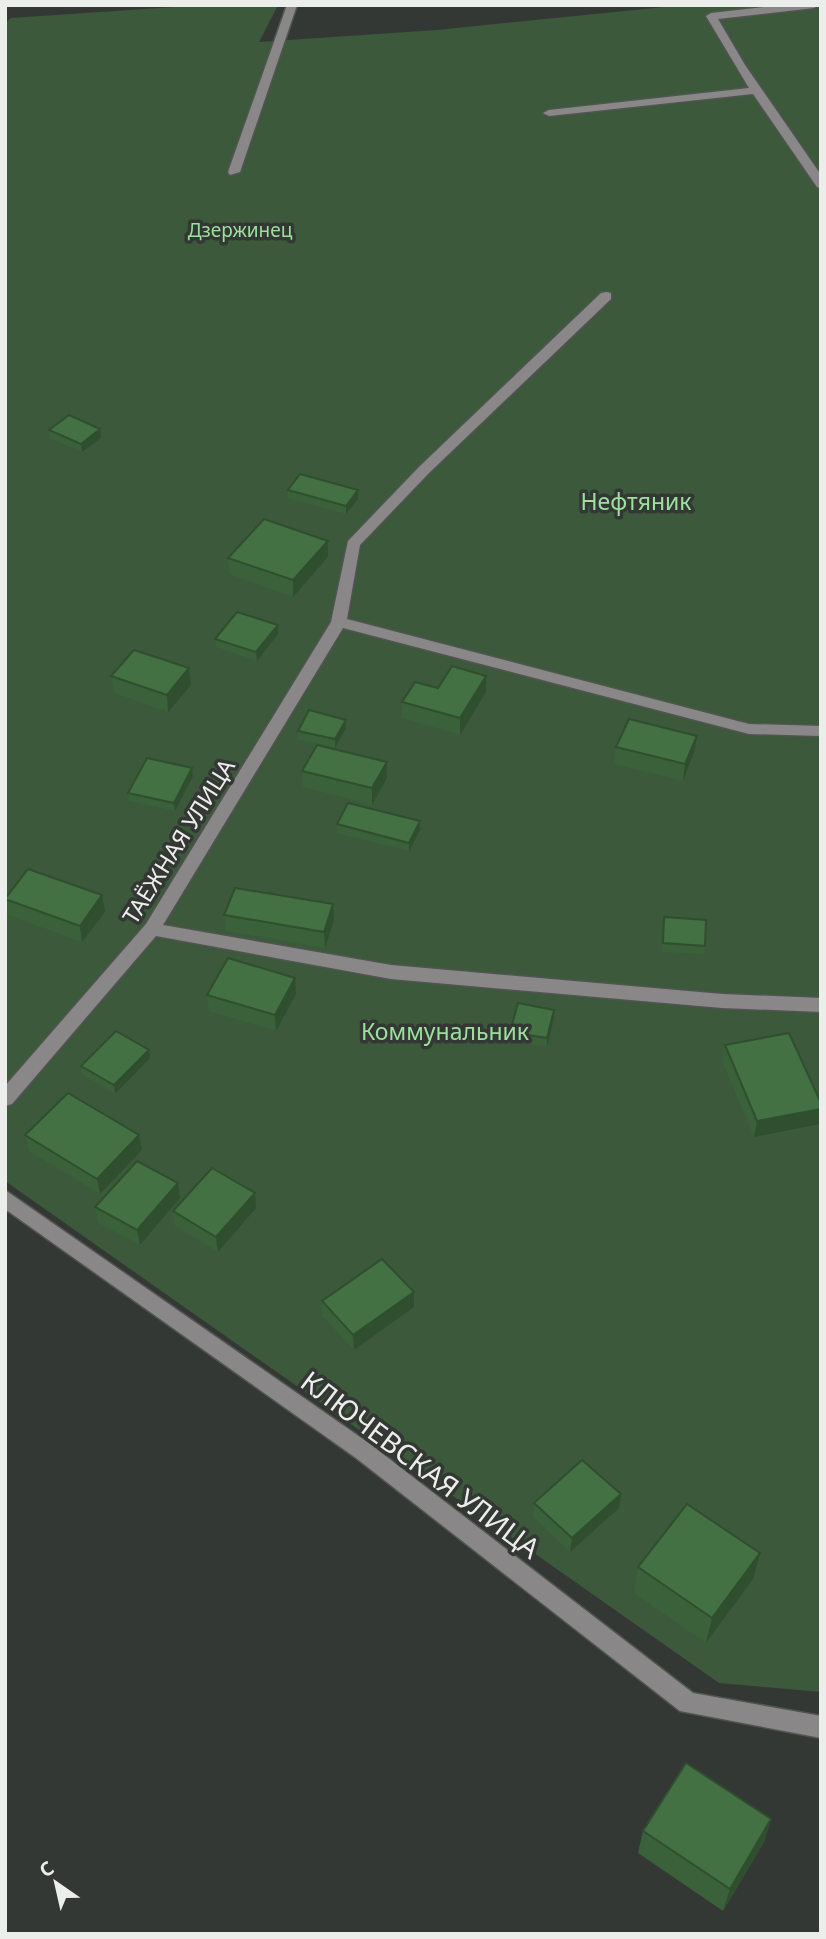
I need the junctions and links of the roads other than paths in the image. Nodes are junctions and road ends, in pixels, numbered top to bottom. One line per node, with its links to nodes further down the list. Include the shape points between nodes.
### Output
1 (292, 5): 5 (street)
2 (814, 5): 3 (street, via 711,16)
3 (758, 90): 4 (street); 6 (street)
4 (549, 113)
5 (233, 172)
6 (821, 184)
7 (606, 296): 8 (street, via 353,544)
8 (339, 622): 9 (street, via 749,729); 10 (street, ТАЁЖНАЯ УЛИЦА)
9 (821, 731)
10 (152, 929): 11 (street, via 391,972 722,1001); 12 (street, ТАЁЖНАЯ УЛИЦА)
11 (821, 1005)
12 (5, 1100)
13 (5, 1198): 14 (street, КЛЮЧЕВСКАЯ УЛИЦА, via 363,1451 688,1703)
14 (821, 1727)

